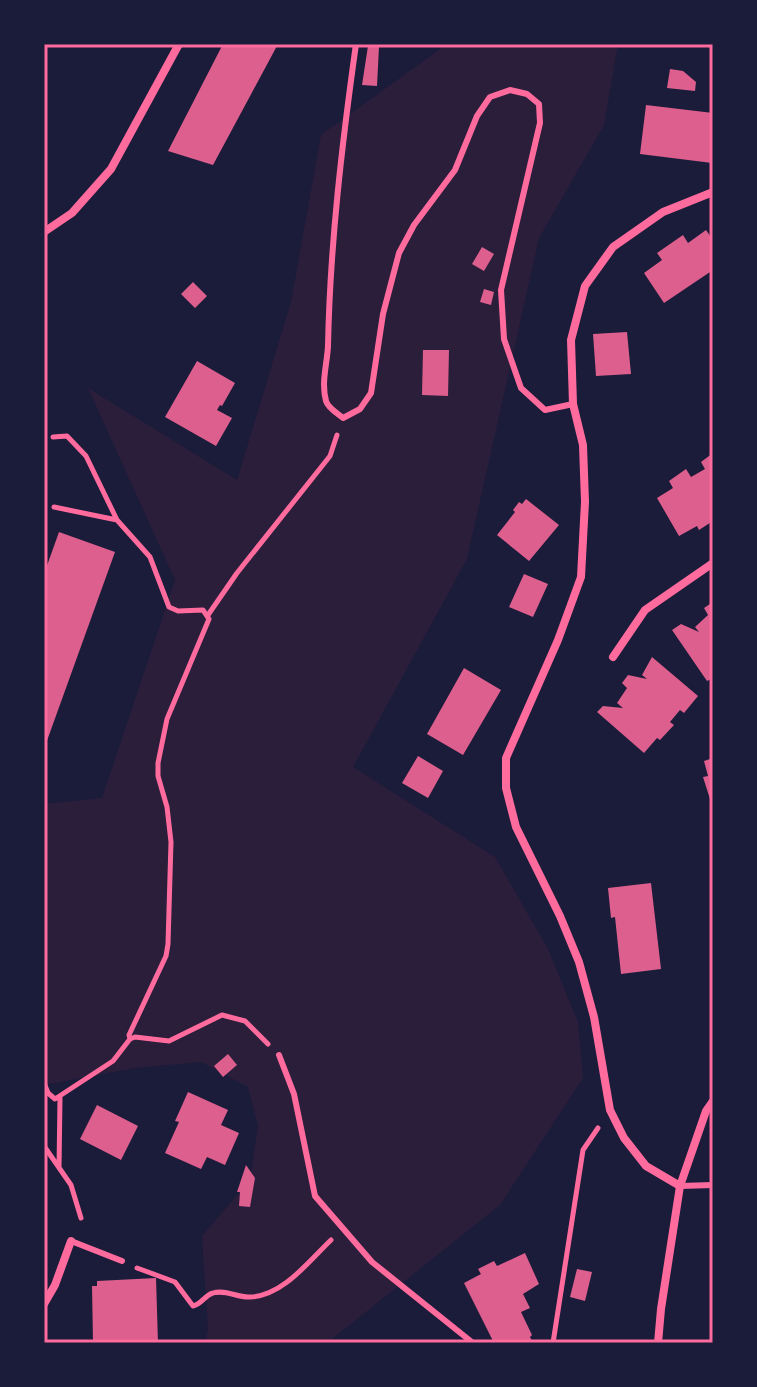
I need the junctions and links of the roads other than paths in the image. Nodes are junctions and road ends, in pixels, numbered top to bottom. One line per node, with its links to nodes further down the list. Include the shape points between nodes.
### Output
1 (179, 44): 4 (street, via 111,169 72,213)
2 (356, 44): 5 (lane, via 341,154 323,381 327,405 343,418 360,409 371,393 399,253 455,170 477,116 490,97 510,90 539,104 540,123 501,290 504,339 521,388 545,410)
3 (713, 192): 5 (street, via 663,212 613,247 585,286 571,340)
4 (44, 232)
5 (573, 404): 11 (street, via 584,460 581,577 506,758 506,788 516,827 579,962 610,1110 646,1166)
6 (713, 563): 7 (street, via 645,610)
7 (613, 657)
8 (279, 1055): 15 (lane, via 294,1094 315,1196 372,1262)
9 (713, 1101): 11 (street)
10 (713, 1185): 11 (lane)
11 (680, 1186): 16 (street)
12 (71, 1241): 13 (lane); 14 (street)
13 (122, 1261)
14 (44, 1304)
15 (473, 1343)
16 (658, 1343)

